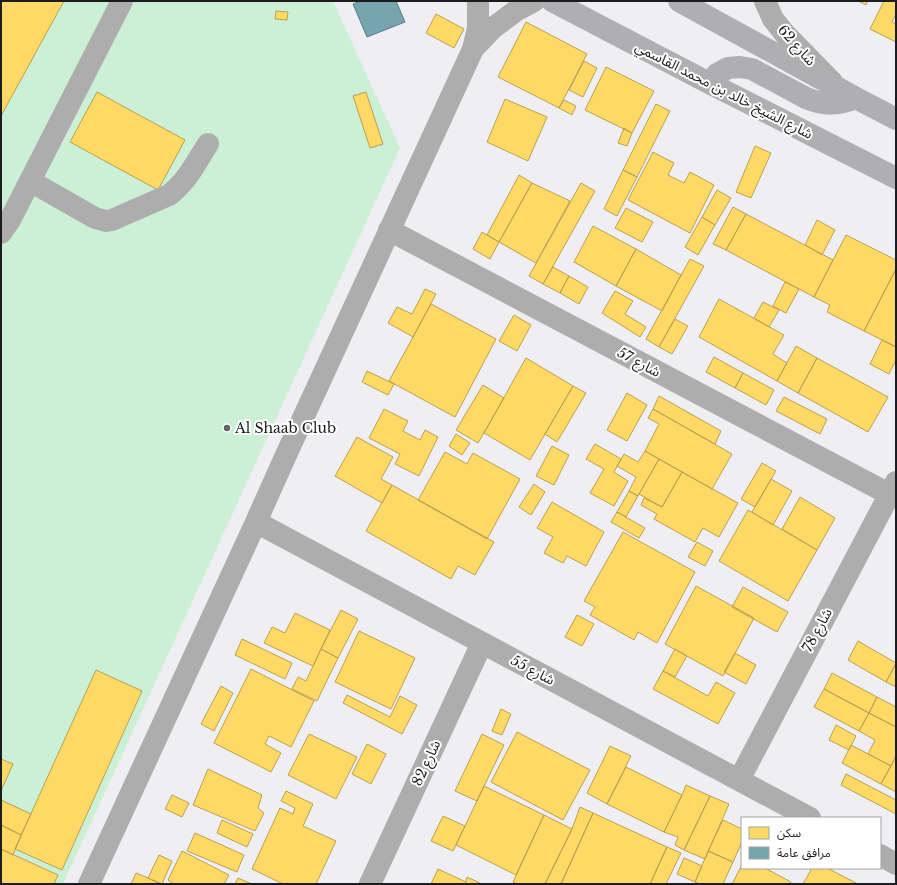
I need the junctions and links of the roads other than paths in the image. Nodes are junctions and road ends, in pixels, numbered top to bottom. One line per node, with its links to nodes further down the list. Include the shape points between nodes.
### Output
1 (122, 1): 14 (street)
2 (478, 1): 7 (street, via 478,28)
3 (534, 1): 7 (street, via 493,28)
4 (552, 1): 8 (main road, شارع الشيخ خالد بن محمد القاسمي)
5 (679, 1): 9 (main road)
6 (765, 1): 9 (street, شارع 62, via 785,34)
7 (472, 49): 16 (street)
8 (709, 83): 10 (main road, via 717,74 728,68 740,67 752,69 815,102 836,104); 13 (main road, شارع الشيخ خالد بن محمد القاسمي)
9 (835, 86): 10 (main road)
10 (856, 98): 11 (main road)
11 (896, 119)
12 (208, 144): 14 (street, via 177,190 112,220 95,218)
13 (896, 178)
14 (30, 181): 15 (street)
15 (4, 223)
16 (389, 230): 17 (street, شارع 57); 18 (street)
17 (893, 488): 20 (street, شارع 78)
18 (256, 522): 19 (street, شارع 55); 24 (street)
19 (482, 643): 20 (street, شارع 55); 25 (street, شارع 82)
20 (739, 780): 21 (street, شارع 55)
21 (808, 817)
22 (881, 856): 23 (street)
23 (896, 864)
24 (89, 884)
25 (370, 884)

